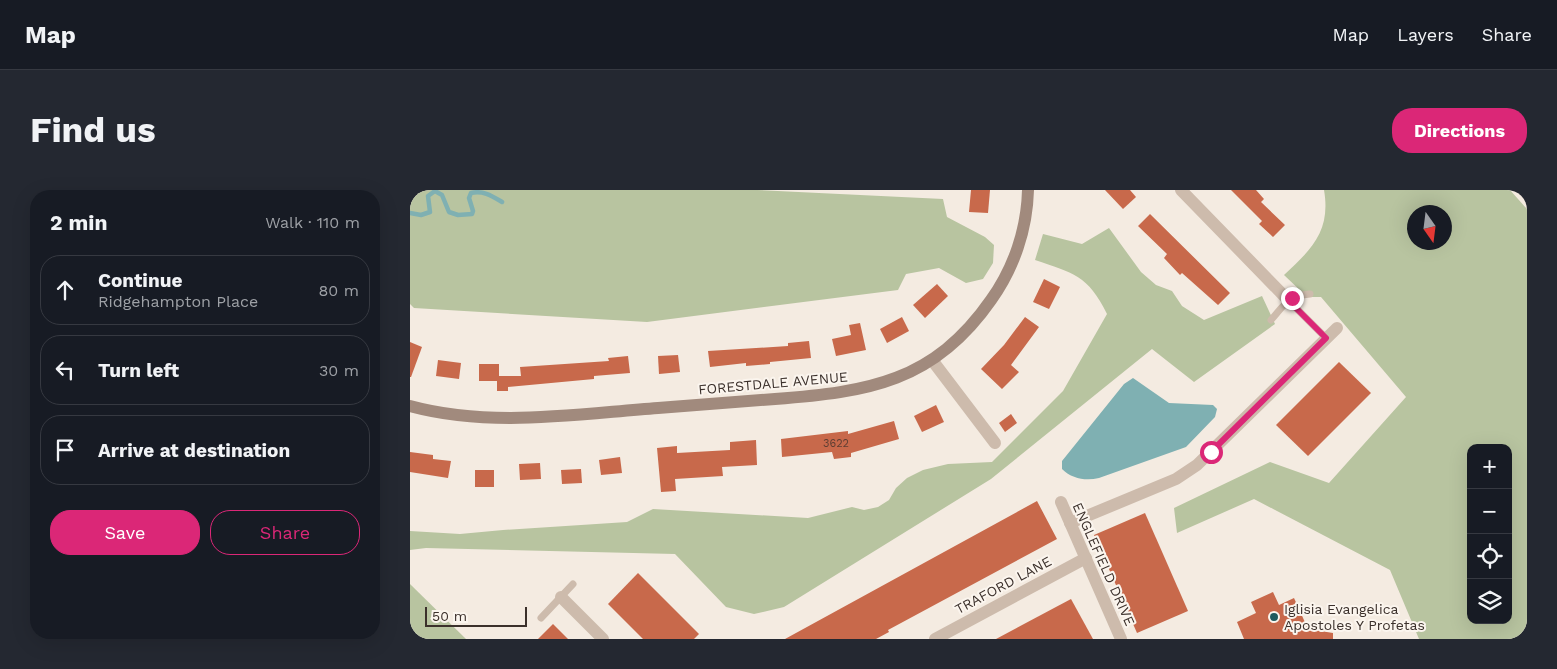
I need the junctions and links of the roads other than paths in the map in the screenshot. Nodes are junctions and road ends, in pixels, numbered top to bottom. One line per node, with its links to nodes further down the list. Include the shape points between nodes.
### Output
1 (1028, 190): 8 (street, FORESTDALE AVENUE, via 1018,245 997,292 964,333)
2 (1181, 190): 4 (street)
3 (1310, 294): 4 (lane)
4 (1288, 300): 5 (lane); 7 (lane)
5 (1272, 320)
6 (1337, 328): 7 (street)
7 (1326, 338): 12 (street, via 1197,465 1176,479)
8 (932, 360): 9 (street, FORESTDALE AVENUE, via 878,385 827,395 526,418 462,416); 10 (street)
9 (410, 406)
10 (995, 443)
11 (1061, 502): 12 (street, ENGLEFIELD DRIVE)
12 (1070, 523): 13 (street, ENGLEFIELD DRIVE)
13 (1086, 558): 18 (street, TRAFORD LANE); 19 (street, ENGLEFIELD DRIVE)
14 (573, 584): 15 (lane)
15 (561, 597): 16 (lane); 17 (street)
16 (541, 618)
17 (603, 639)
18 (935, 639)
19 (1120, 639)

